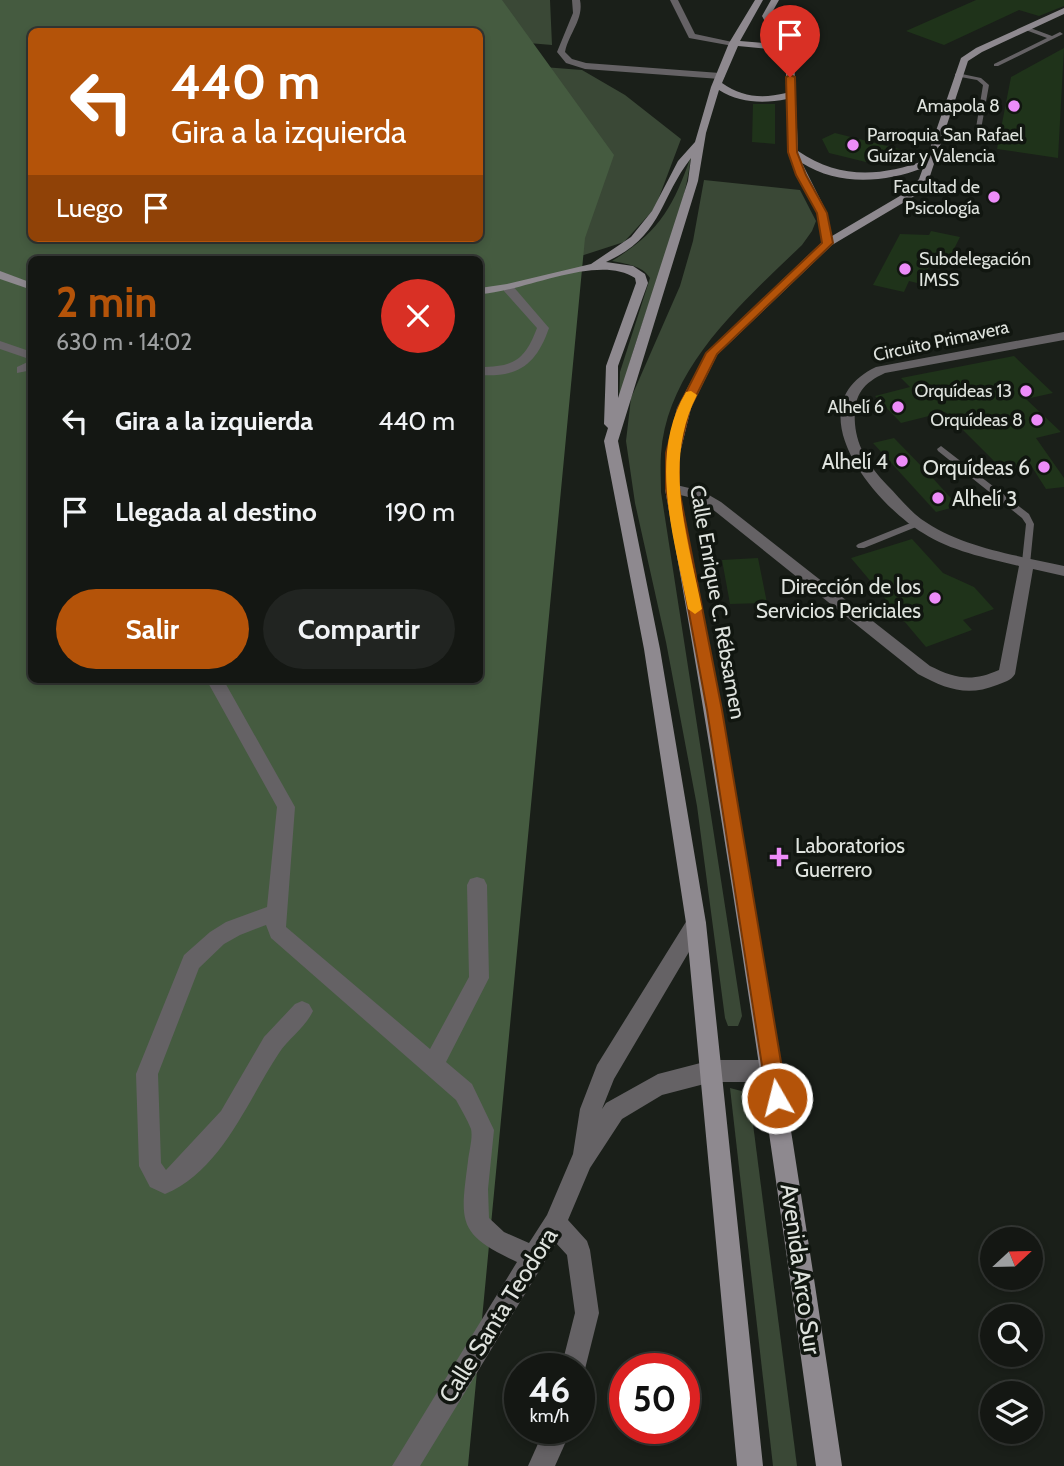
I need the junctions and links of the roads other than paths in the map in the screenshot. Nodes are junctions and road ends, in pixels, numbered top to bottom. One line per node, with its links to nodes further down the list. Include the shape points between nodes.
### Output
1 (576, 0): 13 (street, via 576,14 561,52 576,64)
2 (674, 0): 9 (street, via 692,36)
3 (759, 0): 9 (main road)
4 (775, 0): 10 (main road, via 766,16)
5 (1064, 11): 6 (main road)
6 (1025, 28): 8 (lane); 12 (main road, via 964,60)
7 (1060, 34): 8 (lane)
8 (1052, 38): 11 (lane)
9 (733, 43): 10 (main road); 13 (main road)
10 (783, 48): 14 (main road, via 790,58)
11 (996, 65)
12 (957, 75): 15 (lane, via 986,85); 18 (main road, Calle Enrique C. Rébsamen)
13 (719, 80): 14 (main road, via 727,92 744,99); 16 (main road)
14 (792, 94): 17 (main road)
15 (978, 134)
16 (697, 144): 20 (main road, via 685,156 643,234 625,249); 29 (main road, via 693,181)
17 (791, 144): 18 (main road, via 809,165 856,177 906,172); 19 (main road, via 801,175 822,213)
18 (929, 162): 19 (main road, Calle Enrique C. Rébsamen, via 924,180 914,192)
19 (828, 243): 31 (main road, Calle Enrique C. Rébsamen, via 712,353 684,408 673,453)
20 (571, 272): 23 (main road); 29 (main road, via 611,265 636,270 642,276 612,366)
21 (0, 275): 22 (main road)
22 (28, 285)
23 (508, 288): 24 (main road); 28 (street, via 543,328 532,354 509,368)
24 (483, 291)
25 (1064, 336): 32 (street, Circuito Primavera, via 881,370 862,379 851,392 849,442 865,470)
26 (0, 345): 27 (street)
27 (28, 355)
28 (483, 371)
29 (611, 441): 39 (main road, via 652,649)
30 (941, 449): 34 (lane, via 1026,516 1030,524)
31 (672, 489): 34 (street, via 697,494 716,505 924,670 968,688 1007,674); 43 (main road, Calle Enrique C. Rébsamen, via 715,710)
32 (918, 523): 33 (lane); 34 (street, Circuito Primavera, via 953,541)
33 (861, 546)
34 (1027, 562): 35 (street, Circuito Primavera)
35 (1064, 571)
36 (216, 683): 38 (street, via 286,807)
37 (477, 885): 41 (street, via 479,978)
38 (277, 923): 40 (street, via 248,922 217,938 191,962 147,1074 150,1166 158,1179 165,1182 178,1176 229,1119 272,1044); 41 (street)
39 (696, 923): 42 (main road); 44 (street, Calle Santa Teodora, via 605,1073 591,1109)
40 (302, 1011)
41 (433, 1065): 46 (street, via 464,1092 483,1130 475,1189 477,1223 496,1240)
42 (712, 1071): 43 (street, Calle Santa Teodora); 44 (street, Calle Santa Teodora, via 658,1085 614,1111); 51 (main road)
43 (773, 1071): 52 (main road, Avenida Arco Sur)
44 (582, 1160): 45 (street, Calle Santa Teodora)
45 (555, 1223): 46 (street, Calle Santa Teodora); 47 (street, via 578,1250 587,1313)
46 (533, 1257): 49 (street, Calle Santa Teodora)
47 (578, 1353)
48 (551, 1444): 50 (street)
49 (405, 1466)
50 (541, 1466)
51 (750, 1466)
52 (828, 1466)

